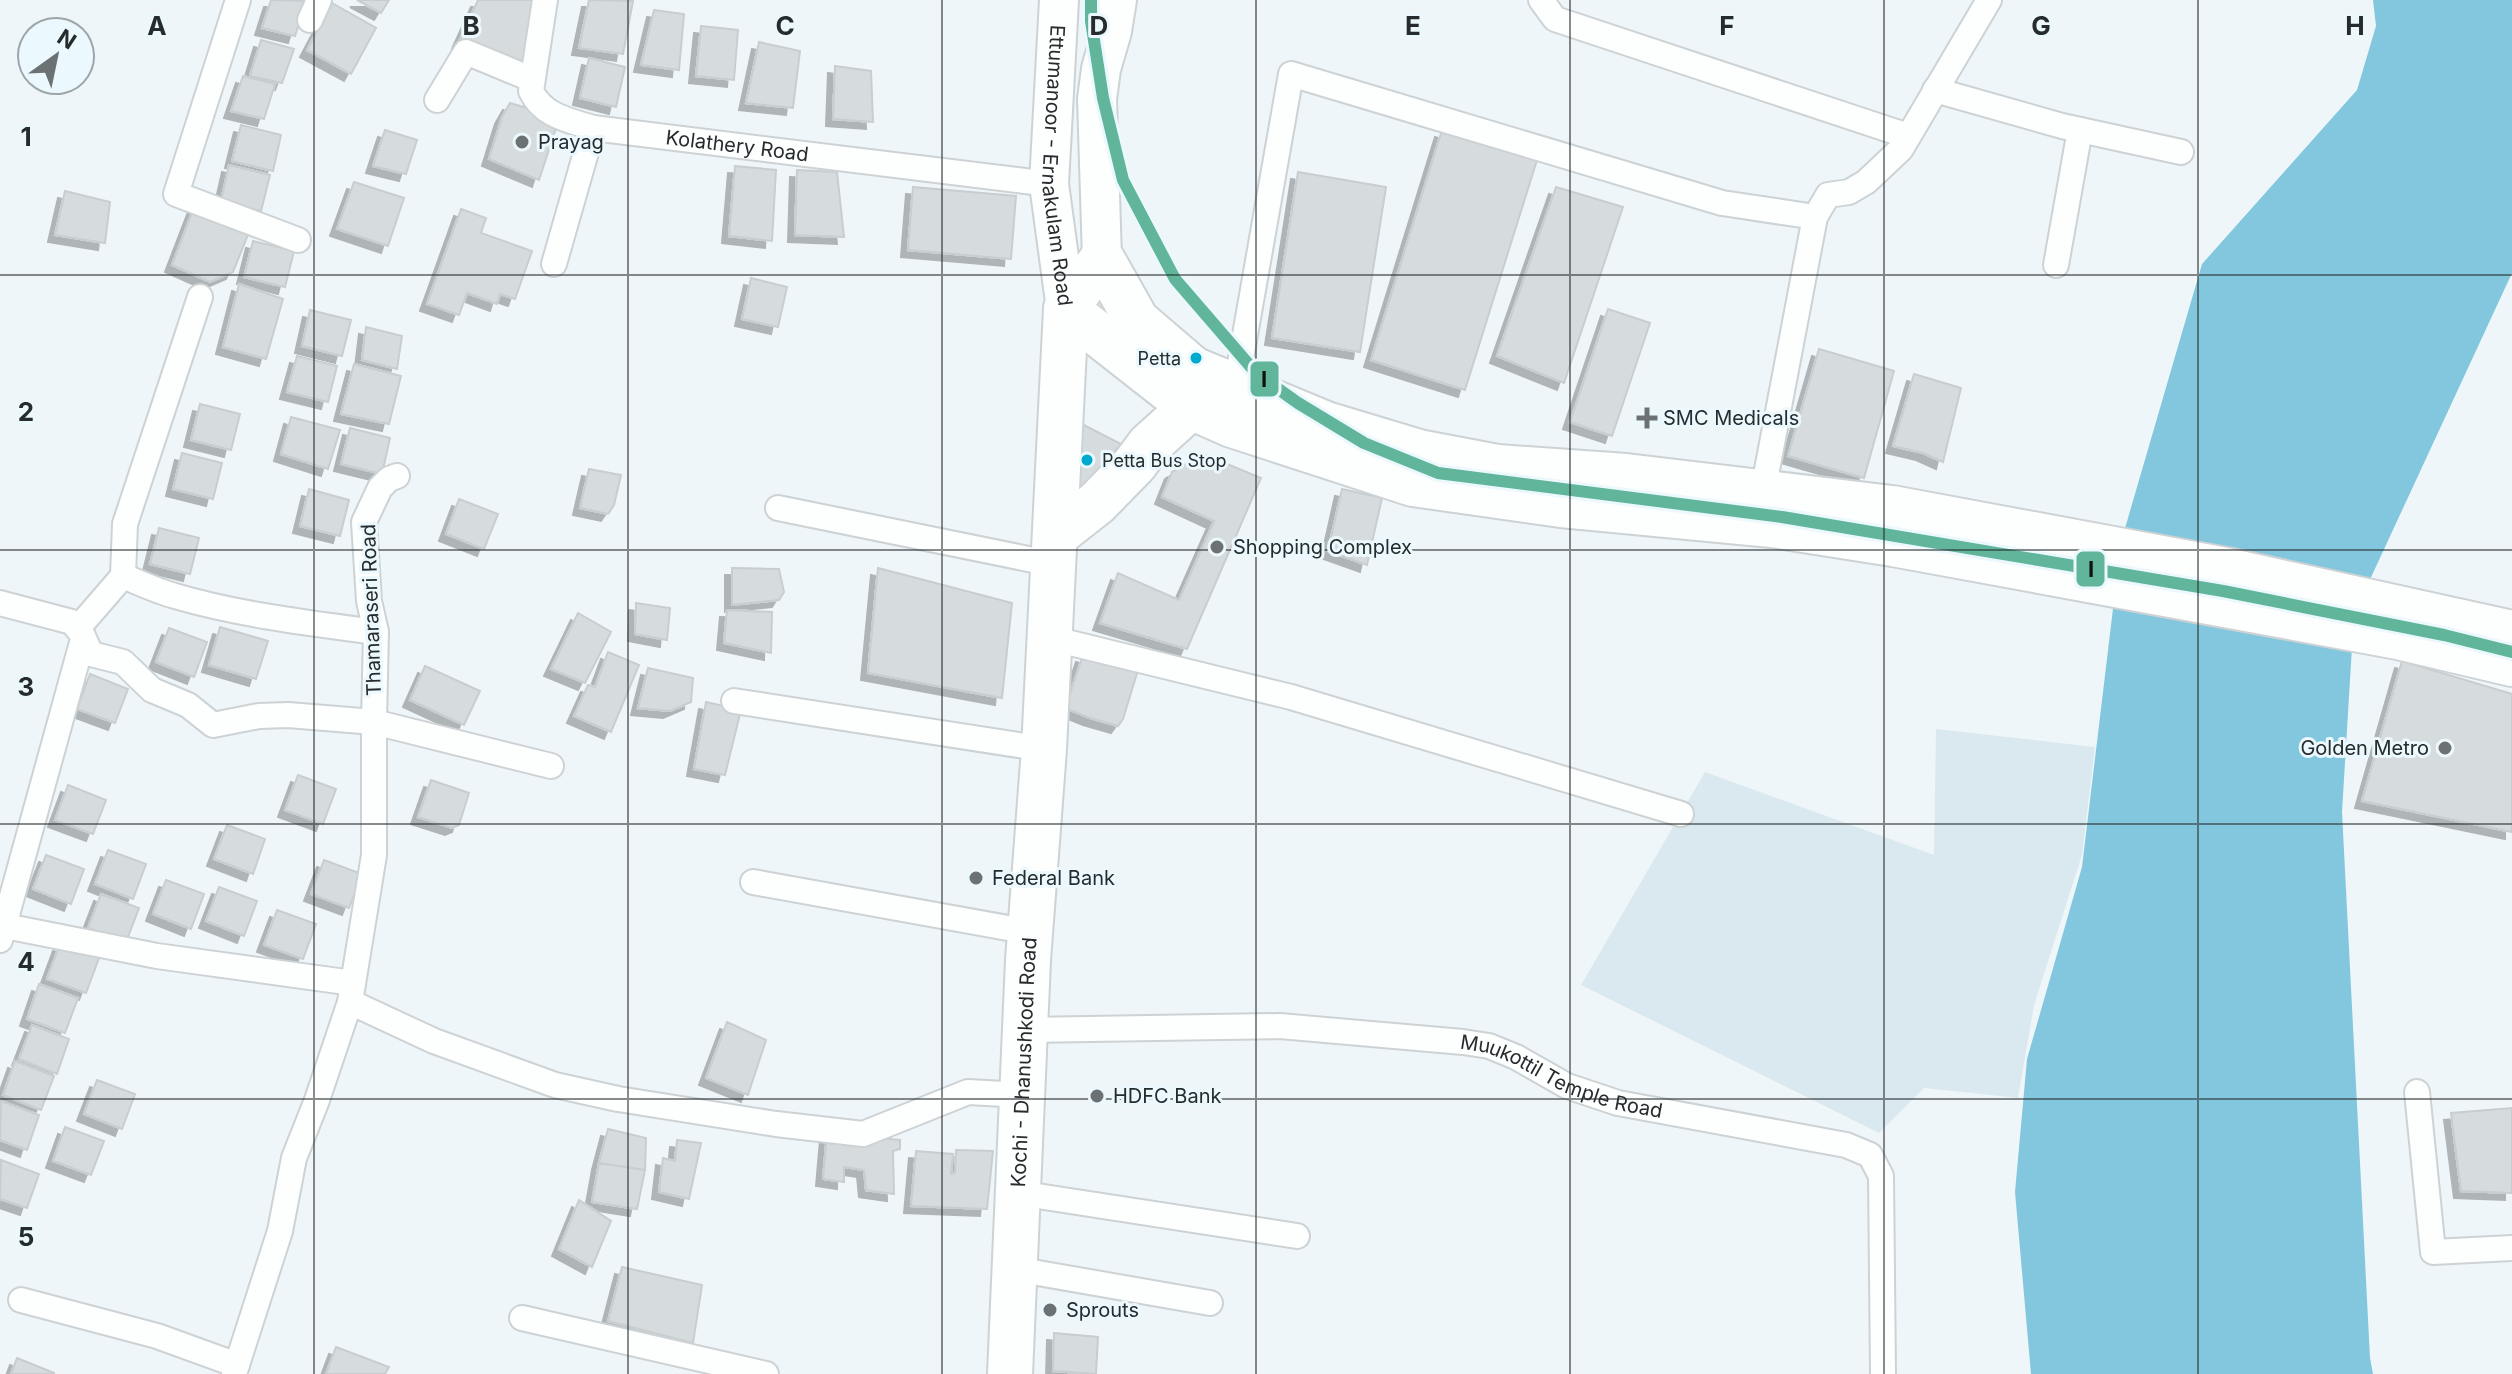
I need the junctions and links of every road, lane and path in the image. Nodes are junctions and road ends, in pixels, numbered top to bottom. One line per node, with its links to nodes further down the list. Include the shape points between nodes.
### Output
1 (238, 0): 16 (street, via 176,194)
2 (545, 0): 7 (street)
3 (1059, 0): 14 (main road, Ettumanoor - Ernakulam Road)
4 (1117, 0): 17 (main road, via 1097,99)
5 (1541, 0): 12 (street, via 1555,19)
6 (1989, 0): 8 (street)
7 (531, 79): 9 (street, via 466,52); 10 (street, Kolathery Road, via 531,91 542,108)
8 (1935, 90): 11 (street); 12 (street)
9 (437, 100)
10 (593, 128): 14 (street, Kolathery Road); 18 (street)
11 (2080, 130): 13 (street); 19 (street)
12 (1908, 136): 15 (street, via 1866,182 1828,195)
13 (2181, 152)
14 (1049, 184): 21 (main road, Ettumanoor - Ernakulam Road)
15 (1815, 217): 22 (street, via 1722,203 1291,74); 24 (street)
16 (298, 240)
17 (1102, 259): 21 (highway); 22 (highway, via 1137,321)
18 (554, 264)
19 (2056, 265)
20 (200, 297): 28 (street, via 125,524)
21 (1066, 309): 22 (highway, Ettumanoor - Ernakulam Road); 27 (highway, Kochi - Dhanushkodi Road)
22 (1212, 390): 24 (highway, via 1419,452 1498,467); 26 (highway, Ettumanoor - Ernakulam Road, via 1232,425 1413,484 1561,505 1772,525); 27 (highway, via 1149,445)
23 (397, 476): 30 (street, Thamaraseri Road, via 380,488 364,522)
24 (1763, 491): 26 (highway)
25 (778, 508): 27 (street)
26 (1892, 526): 33 (highway, Ettumanoor - Ernakulam Road)
27 (1062, 539): 34 (highway, Kochi - Dhanushkodi Road)
28 (123, 576): 30 (street, via 172,596); 31 (street)
29 (0, 603): 31 (street, Thamaraseri Road, via 72,622)
30 (376, 632): 37 (street, Thamaraseri Road)
31 (81, 633): 37 (street, Thamaraseri Road, via 91,654 123,662 152,690 188,705 213,725 288,715); 42 (street)
32 (2512, 633): 33 (highway)
33 (2450, 634): 35 (highway, Ettumanoor - Ernakulam Road)
34 (1050, 638): 38 (highway, Kochi - Dhanushkodi Road); 40 (street, via 1291,697)
35 (2512, 664)
36 (734, 701): 38 (street)
37 (374, 722): 39 (street); 44 (street, via 374,855)
38 (1044, 749): 43 (highway, Kochi - Dhanushkodi Road)
39 (551, 766)
40 (1681, 814)
41 (753, 882): 43 (street)
42 (2, 930): 44 (street)
43 (1030, 932): 45 (highway, Kochi - Dhanushkodi Road)
44 (351, 993): 47 (street, via 434,1041 555,1085 776,1124 863,1134 968,1092); 55 (street, via 294,1158 280,1231)
45 (1025, 1030): 47 (highway, Kochi - Dhanushkodi Road); 58 (street, Muukottil Temple Road, via 1280,1026 1463,1042 1489,1046 1567,1086 1618,1103 1846,1145 1870,1155 1881,1176)
46 (2417, 1092): 50 (street, via 2433,1252)
47 (1023, 1095): 48 (highway, Kochi - Dhanushkodi Road)
48 (1018, 1193): 49 (street); 51 (highway, Kochi - Dhanushkodi Road)
49 (1297, 1236)
50 (2512, 1248)
51 (1015, 1269): 53 (street); 57 (highway, Kochi - Dhanushkodi Road)
52 (21, 1300): 55 (street, via 157,1336)
53 (1210, 1303)
54 (522, 1318): 56 (street)
55 (235, 1370)
56 (766, 1374)
57 (1010, 1374)
58 (1883, 1374)

